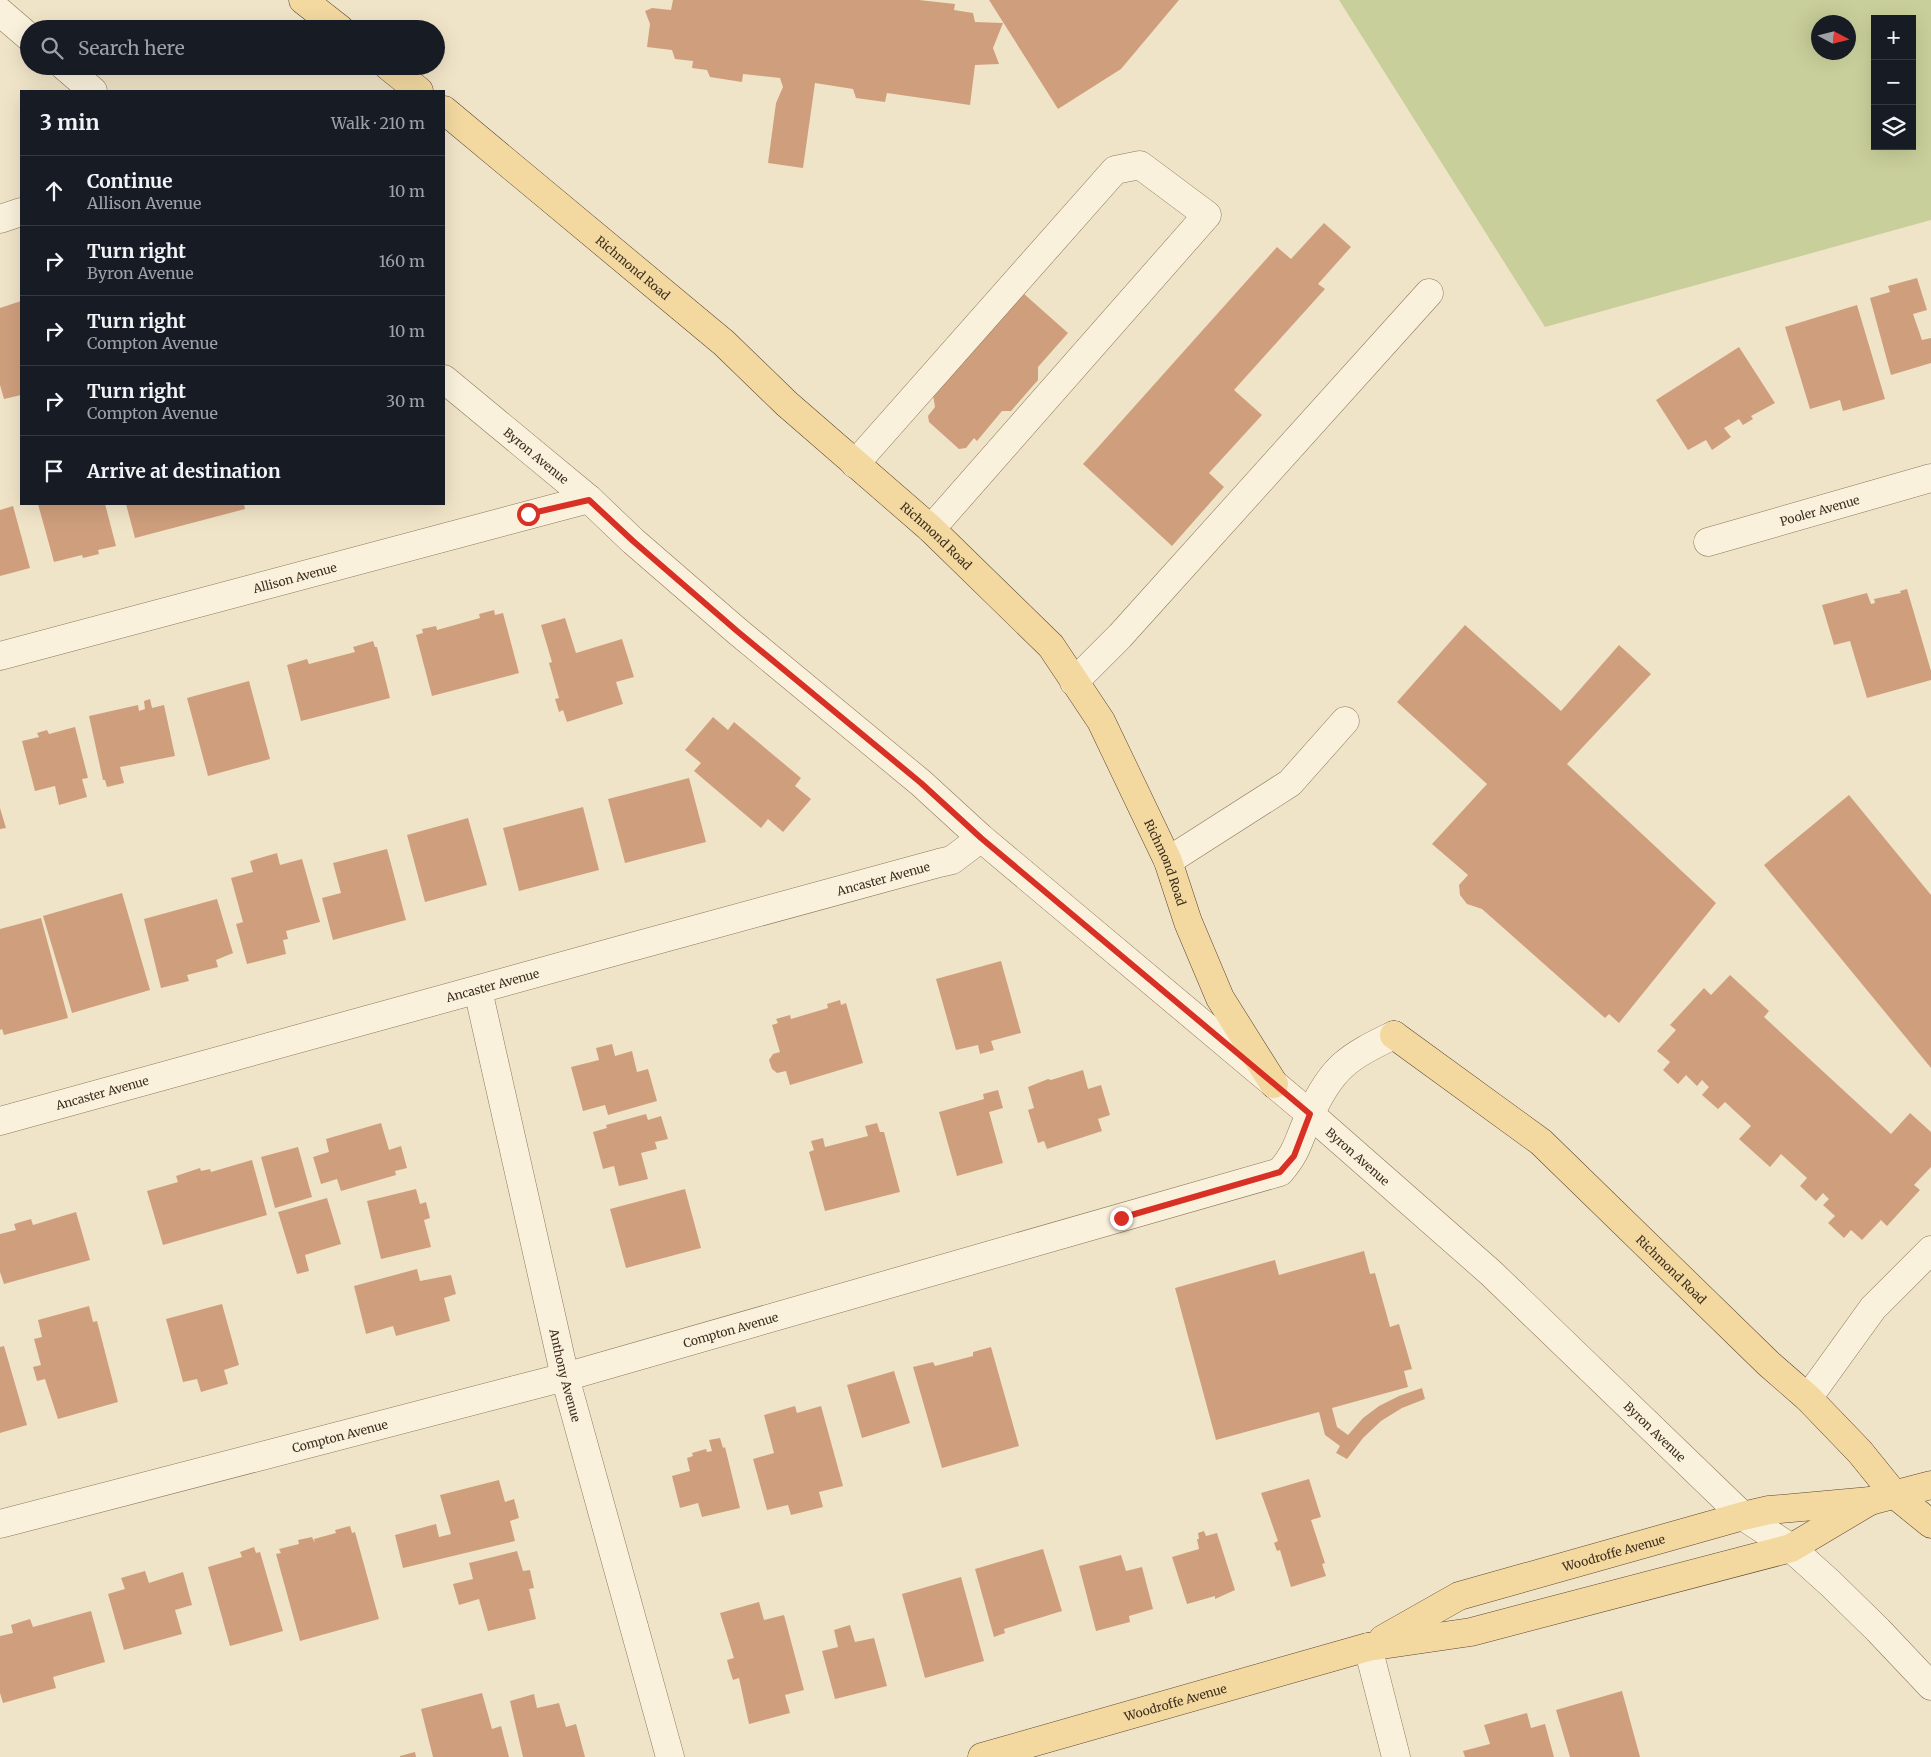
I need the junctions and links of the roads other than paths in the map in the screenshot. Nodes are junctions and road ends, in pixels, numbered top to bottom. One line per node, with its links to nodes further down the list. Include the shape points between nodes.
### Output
1 (303, 0): 3 (main road)
2 (0, 12): 4 (street)
3 (329, 20)
4 (20, 29)
5 (74, 75): 7 (street)
6 (400, 75): 8 (main road)
7 (92, 90)
8 (419, 90)
9 (445, 111): 14 (main road, Richmond Road, via 724,342)
10 (20, 212): 11 (street)
11 (0, 219)
12 (1429, 294): 20 (street, via 1120,636)
13 (445, 380): 16 (street, Byron Avenue)
14 (855, 464): 17 (main road, Richmond Road); 17 (street, via 1115,170 1140,165 1207,214)
15 (1931, 478): 18 (street, Pooler Avenue)
16 (589, 500): 19 (street, Allison Avenue); 22 (street, Byron Avenue)
17 (931, 529): 20 (main road, Richmond Road, via 1050,646)
18 (1708, 542)
19 (0, 656)
20 (1074, 682): 23 (main road, Richmond Road, via 1101,722)
21 (1345, 721): 23 (street, via 1290,783)
22 (981, 838): 24 (street, Ancaster Avenue, via 952,860); 26 (street, Byron Avenue)
23 (1168, 861): 26 (main road, Richmond Road, via 1188,922 1220,998)
24 (478, 990): 28 (street, Ancaster Avenue); 30 (street, Anthony Avenue)
25 (1394, 1035): 27 (street, Compton Avenue, via 1354,1055 1332,1074); 31 (main road, Richmond Road, via 1542,1142 1769,1364)
26 (1274, 1084): 27 (street, Byron Avenue)
27 (1310, 1114): 30 (street, Compton Avenue, via 1294,1156 1280,1172); 34 (street, Byron Avenue, via 1492,1273)
28 (0, 1121)
29 (1931, 1250): 31 (street, via 1873,1308)
30 (565, 1377): 35 (street, Compton Avenue); 40 (street, Anthony Avenue)
31 (1808, 1398): 33 (main road, Richmond Road, via 1860,1452)
32 (1931, 1484): 33 (main road, Woodroffe Avenue)
33 (1882, 1498): 34 (main road, Woodroffe Avenue, via 1769,1510); 36 (main road, Richmond Road); 37 (main road, Woodroffe Avenue)
34 (1743, 1516): 37 (street, Byron Avenue); 38 (main road, Woodroffe Avenue, via 1459,1596)
35 (0, 1524)
36 (1931, 1524)
37 (1791, 1548): 38 (main road, Woodroffe Avenue, via 1471,1632); 39 (street, Byron Avenue, via 1852,1603)
38 (1368, 1647): 41 (main road, Woodroffe Avenue); 42 (street)
39 (1931, 1686)
40 (670, 1757)
41 (982, 1757)
42 (1396, 1757)

